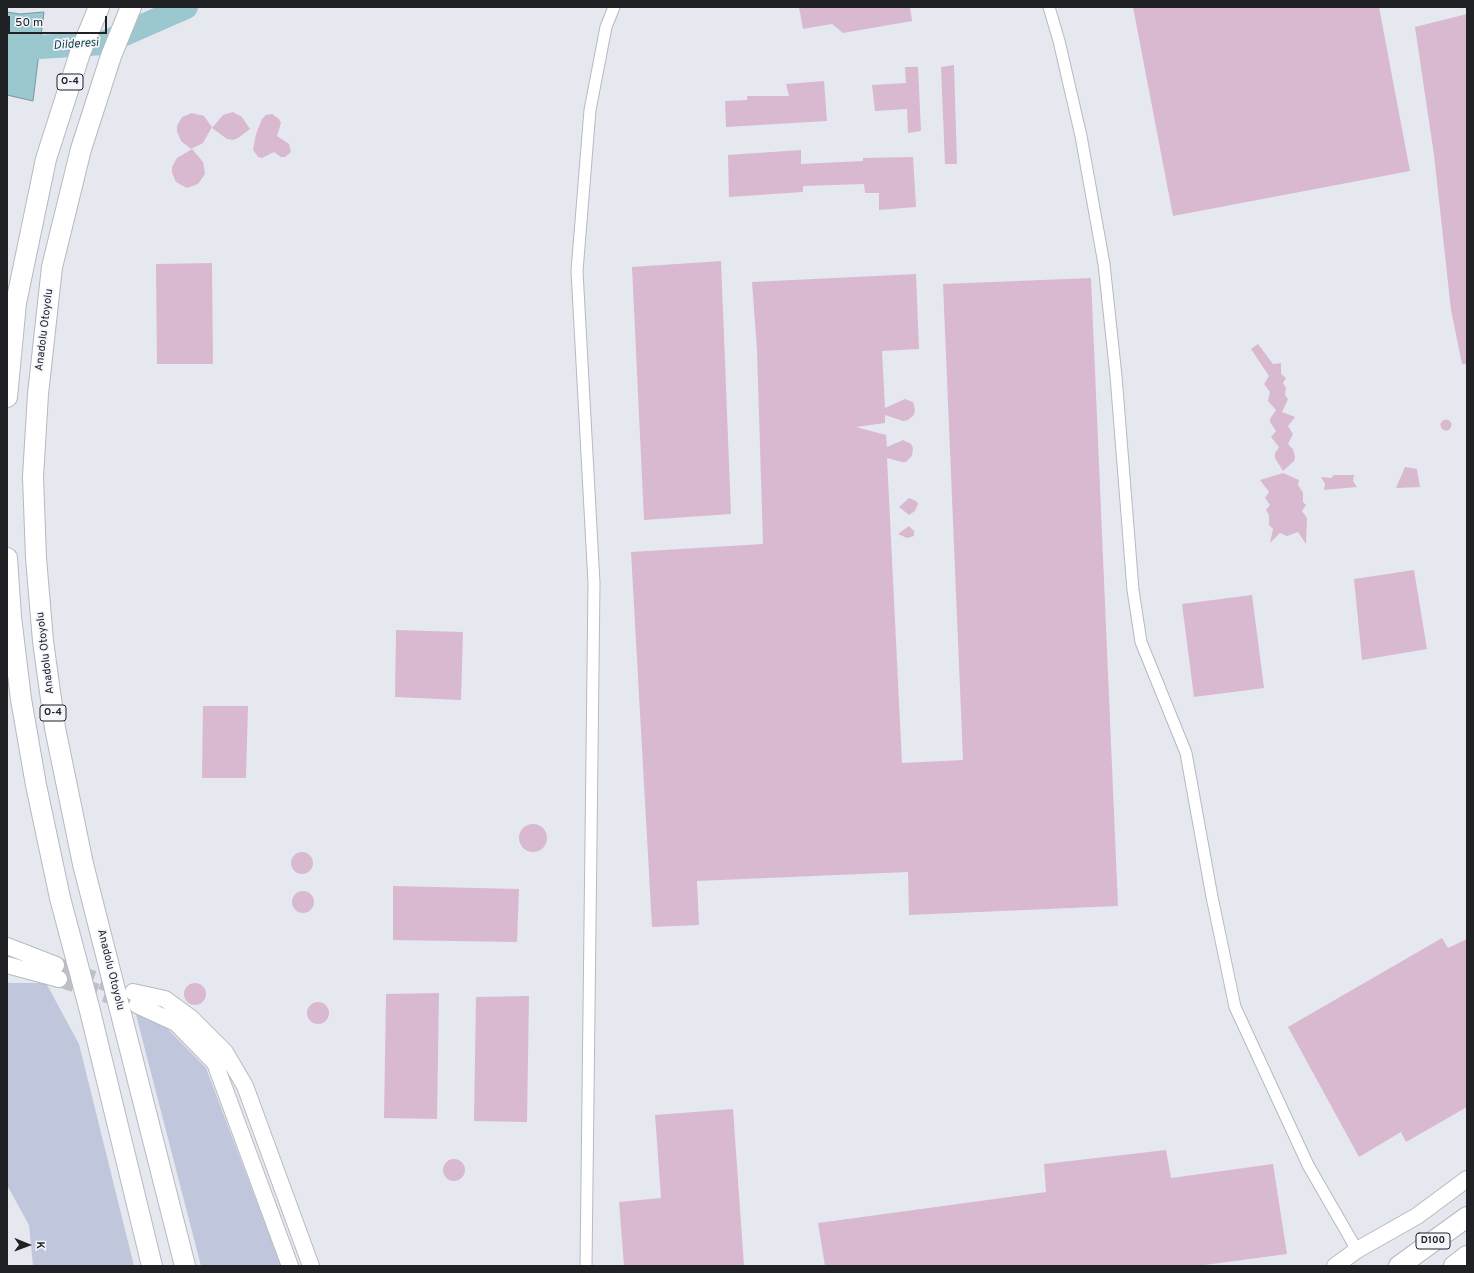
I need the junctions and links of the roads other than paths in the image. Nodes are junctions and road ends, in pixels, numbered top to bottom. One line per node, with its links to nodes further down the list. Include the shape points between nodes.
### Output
1 (98, 7): 5 (highway, O-4, via 80,53 46,159 16,303)
2 (131, 7): 14 (highway, Anadolu Otoyolu / O-4, via 111,56 81,149 52,267 38,394 33,477 36,558 43,641 55,728 83,864)
3 (614, 7): 17 (street, via 606,27 590,110 577,271 594,583)
4 (1049, 7): 11 (street, via 1081,136 1104,264 1116,376 1132,590 1141,642 1186,753 1235,1007 1308,1165)
5 (7, 397)
6 (7, 558): 13 (highway, O-4, via 21,699 36,785 60,898)
7 (7, 946): 8 (main road, via 58,972)
8 (7, 965)
9 (1467, 1179): 11 (main road, via 1417,1216)
10 (1467, 1217): 19 (highway, D100)
11 (1357, 1250): 18 (main road)
12 (1467, 1256): 20 (highway, D100)
13 (152, 1266)
14 (185, 1266)
15 (290, 1266): 16 (main road, via 215,1063 176,1023 135,999 165,999 191,1018 225,1052 245,1086)
16 (311, 1266)
17 (586, 1266)
18 (1334, 1266)
19 (1399, 1266)
20 (1454, 1266)

